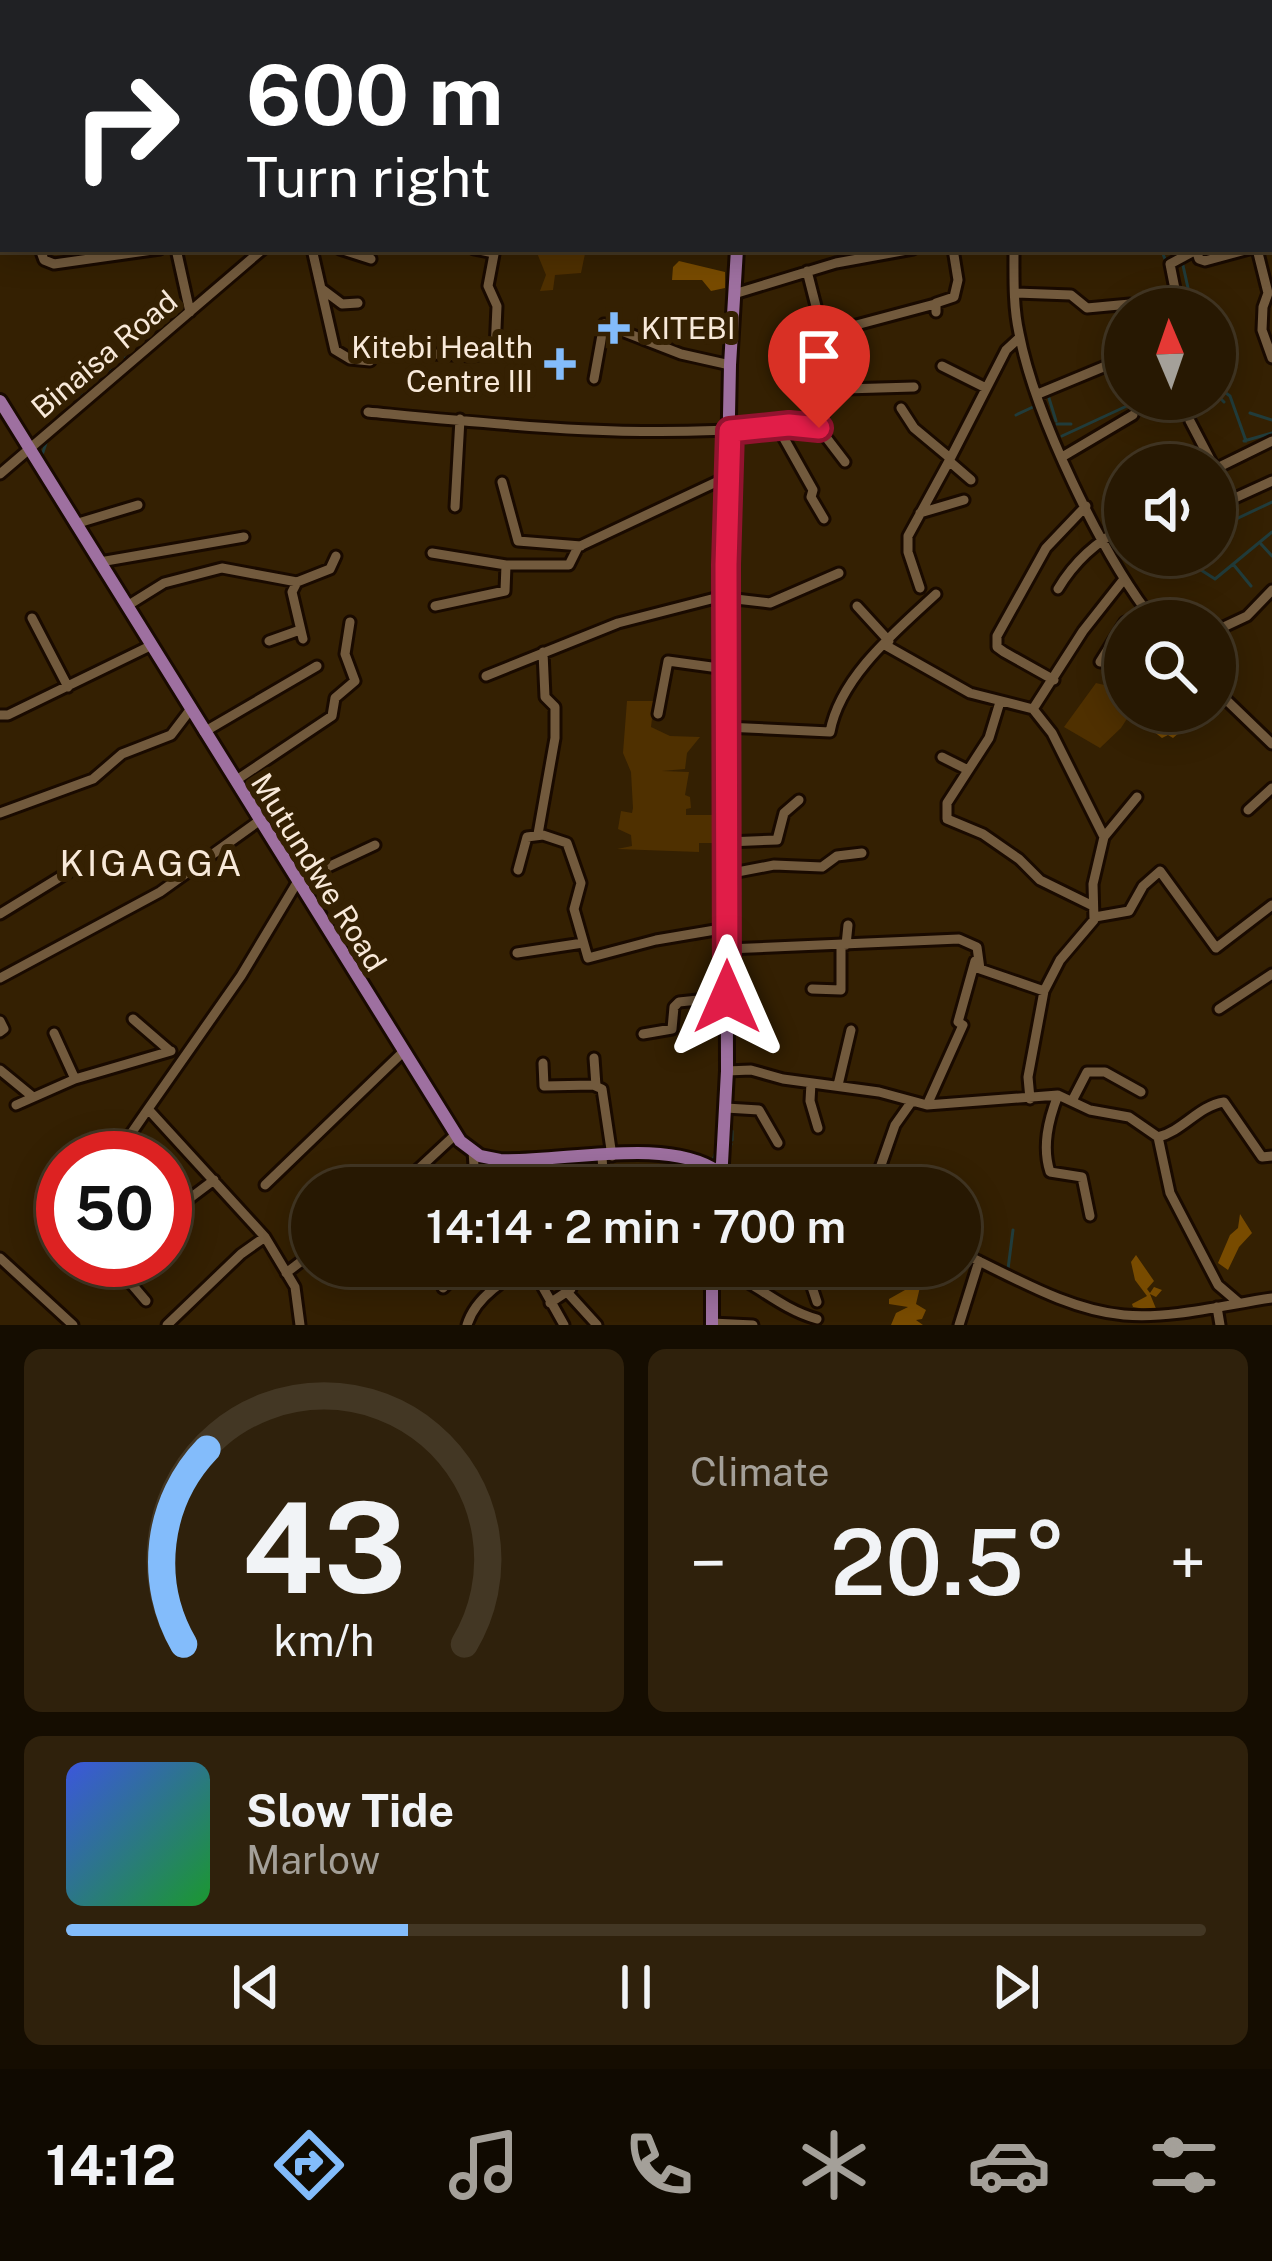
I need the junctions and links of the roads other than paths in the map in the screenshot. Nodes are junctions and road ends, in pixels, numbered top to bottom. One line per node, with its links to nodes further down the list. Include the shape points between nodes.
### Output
1 (41, 252): 2 (street, via 55,264)
2 (139, 252)
3 (177, 252): 24 (street)
4 (260, 252): 24 (street, Binaisa Road)
5 (313, 252): 19 (street)
6 (349, 252): 16 (street)
7 (495, 252): 26 (street, via 488,286 497,306 495,351)
8 (737, 252): 21 (main road)
9 (899, 252): 17 (street)
10 (954, 252): 17 (street, via 956,292 935,308 830,332)
11 (1014, 252): 20 (street)
12 (1197, 252): 13 (street, via 1205,261)
13 (1241, 252)
14 (1254, 252): 27 (street, via 1268,293 1262,330)
15 (1182, 253): 18 (street, via 1170,264)
16 (371, 259)
17 (807, 271): 21 (street)
18 (1175, 288)
19 (322, 289): 22 (street, via 341,304); 28 (street, via 335,350)
20 (1015, 293): 23 (street); 25 (street)
21 (734, 294): 29 (main road)
22 (358, 303)
23 (1104, 306)
24 (190, 312): 47 (street, Binaisa Road)
25 (1019, 338): 34 (street); 35 (street)
26 (435, 353)
27 (1272, 358)
28 (370, 361)
29 (730, 364): 32 (street, via 606,324); 44 (main road)
30 (942, 366): 34 (street)
31 (1104, 367): 35 (street)
32 (594, 379)
33 (914, 387): 43 (street, via 844,388)
34 (986, 388): 49 (street)
35 (1039, 394): 48 (street)
36 (0, 401): 47 (main road, Mutundwe Road)
37 (901, 407): 49 (street)
38 (368, 412): 39 (street)
39 (460, 419): 44 (street); 61 (street)
40 (1126, 420): 48 (street)
41 (1190, 421): 46 (street)
42 (777, 426): 43 (street); 44 (street); 63 (street)
43 (819, 428): 51 (street)
44 (730, 431): 53 (main road)
45 (1272, 441): 50 (street)
46 (1202, 444)
47 (30, 448): 52 (street, Binaisa Road); 64 (main road, Mutundwe Road)
48 (1063, 457): 60 (street)
49 (949, 459): 54 (street); 62 (street)
50 (1236, 459)
51 (845, 462)
52 (0, 474)
53 (729, 476): 67 (street); 79 (main road)
54 (971, 480)
55 (502, 482): 67 (street, via 518,542)
56 (1272, 482): 57 (street)
57 (1236, 498)
58 (964, 500): 62 (street)
59 (138, 506): 64 (street)
60 (1086, 506): 66 (street); 96 (street, via 1046,548 997,636 997,647)
61 (455, 507)
62 (920, 513): 75 (street, via 908,536)
63 (824, 520)
64 (75, 524): 70 (main road, Mutundwe Road)
65 (244, 537): 70 (street)
66 (1102, 538): 73 (street); 76 (street)
67 (581, 546): 71 (street, via 569,565)
68 (432, 553): 71 (street)
69 (336, 556): 74 (street, via 330,569)
70 (100, 562): 81 (main road, Mutundwe Road)
71 (506, 565): 82 (street, via 506,591)
72 (839, 573): 79 (street, via 770,603)
73 (1124, 580): 80 (street); 96 (street)
74 (297, 582): 81 (street, via 222,568 164,584); 87 (street, via 301,634)
75 (920, 588)
76 (1058, 589)
77 (1272, 590): 86 (street)
78 (936, 595): 88 (street)
79 (727, 597): 90 (street, via 618,623); 94 (main road)
80 (1138, 600)
81 (127, 606): 89 (main road, Mutundwe Road)
82 (435, 606)
83 (857, 606): 88 (street)
84 (32, 618): 97 (street)
85 (350, 622): 109 (street, via 345,654 355,681 335,698 332,716)
86 (1236, 622)
87 (269, 641)
88 (887, 643): 98 (street); 104 (street, via 846,690 830,732)
89 (150, 646): 97 (street); 101 (main road, Mutundwe Road)
90 (543, 652): 95 (street); 116 (street, via 555,738)
91 (1104, 655): 92 (street)
92 (1100, 662)
93 (317, 666): 105 (street)
94 (726, 669): 102 (street, via 668,661); 104 (main road)
95 (486, 676)
96 (1054, 680): 100 (street)
97 (68, 687): 103 (street)
98 (1000, 702): 100 (street); 108 (street, via 989,738)
99 (1236, 707): 106 (street)
100 (1033, 709): 117 (street)
101 (190, 710): 105 (main road, Mutundwe Road); 114 (street, via 171,735 122,754 93,779)
102 (658, 714)
103 (0, 715)
104 (725, 727): 118 (main road)
105 (204, 732): 109 (main road, Mutundwe Road)
106 (1269, 736)
107 (942, 758): 108 (street)
108 (966, 769): 126 (street, via 947,819 983,834)
109 (235, 781): 115 (main road, Mutundwe Road)
110 (1272, 788): 113 (street)
111 (1137, 797): 117 (street)
112 (800, 800): 118 (street, via 784,813 777,840)
113 (1248, 810)
114 (0, 813)
115 (259, 821): 124 (main road, Mutundwe Road); 136 (street, via 160,892)
116 (538, 834): 122 (street, via 525,839); 130 (street, via 568,845 581,883 574,904)
117 (1104, 837): 126 (street)
118 (727, 842): 123 (main road)
119 (374, 845): 124 (street)
120 (862, 853): 123 (street, via 822,867)
121 (75, 868): 127 (street)
122 (518, 870)
123 (727, 874): 129 (main road)
124 (298, 881): 148 (main road, Mutundwe Road); 149 (street)
125 (1272, 904): 126 (street, via 1216,948 1160,871 1129,911)
126 (1094, 911): 138 (street)
127 (0, 914)
128 (848, 925): 131 (street)
129 (727, 928): 130 (street, via 589,958); 132 (main road)
130 (584, 943): 133 (street)
131 (844, 945): 132 (street); 134 (street, via 959,939); 137 (street, via 841,990)
132 (727, 949): 139 (main road)
133 (518, 953)
134 (979, 956): 138 (street, via 980,969); 165 (street, via 963,1024)
135 (1272, 974): 140 (street)
136 (0, 978)
137 (812, 989)
138 (1044, 991): 161 (street)
139 (727, 997): 146 (street, via 679,1001 672,1029); 153 (main road)
140 (1219, 1009)
141 (133, 1019): 147 (street)
142 (0, 1021): 144 (street)
143 (851, 1030): 156 (street)
144 (0, 1032)
145 (54, 1033): 154 (street)
146 (643, 1034)
147 (171, 1051): 149 (street); 154 (street)
148 (402, 1053): 170 (main road, Mutundwe Road); 185 (street)
149 (184, 1057): 167 (street)
150 (595, 1058): 157 (street)
151 (543, 1063): 157 (street, via 546,1087)
152 (0, 1070): 160 (street)
153 (727, 1071): 155 (street); 166 (main road)
154 (75, 1079): 160 (street)
155 (812, 1083): 156 (street); 168 (street)
156 (838, 1085): 162 (street)
157 (596, 1086): 174 (street, via 604,1092)
158 (1141, 1092): 163 (street, via 1105,1072 1087,1072)
159 (1058, 1095): 161 (street); 163 (street); 187 (street, via 1046,1127 1046,1166 1082,1177)
160 (33, 1097): 164 (street)
161 (1030, 1099): 165 (street)
162 (911, 1101): 165 (street); 183 (street)
163 (1072, 1101): 171 (street, via 1129,1117)
164 (16, 1105)
165 (928, 1105)
166 (725, 1108): 172 (street, via 759,1110); 182 (main road)
167 (148, 1109): 169 (street); 184 (street)
168 (818, 1128)
169 (133, 1131)
170 (455, 1136): 173 (main road, Mutundwe Road); 177 (street)
171 (1158, 1137): 175 (street, via 1224,1102 1262,1157); 206 (street, via 1176,1205 1218,1285)
172 (778, 1143)
173 (473, 1151): 176 (main road, Mutundwe Road); 178 (street)
174 (607, 1156): 176 (main road, Mutundwe Road); 180 (street); 181 (main road, Mutundwe Road, via 676,1157)
175 (1272, 1156)
176 (519, 1161): 179 (street)
177 (427, 1167)
178 (475, 1167)
179 (521, 1167)
180 (606, 1167)
181 (694, 1167)
182 (722, 1167)
183 (880, 1167)
184 (214, 1180): 186 (street); 188 (street)
185 (265, 1185)
186 (192, 1196)
187 (1090, 1216)
188 (265, 1237): 192 (street); 212 (street)
189 (0, 1258): 211 (street)
190 (981, 1262): 209 (street)
191 (291, 1270): 192 (street)
192 (286, 1274): 213 (street)
193 (134, 1287): 203 (street)
194 (496, 1287): 214 (street)
195 (542, 1287): 205 (street)
196 (569, 1287): 201 (street)
197 (713, 1287): 210 (main road)
198 (757, 1287): 208 (street)
199 (812, 1287): 204 (street)
200 (971, 1287): 218 (street)
201 (567, 1292): 205 (street); 216 (street)
202 (1272, 1298): 206 (street)
203 (146, 1301)
204 (817, 1302)
205 (550, 1303): 215 (street)
206 (1239, 1303): 207 (street)
207 (1217, 1307): 209 (street); 219 (street)
208 (817, 1319)
209 (1123, 1320)
210 (712, 1324): 217 (street)
211 (73, 1325)
212 (167, 1325)
213 (300, 1325)
214 (467, 1325)
215 (564, 1325)
216 (597, 1325)
217 (753, 1325)
218 (959, 1325)
219 (1220, 1325)

